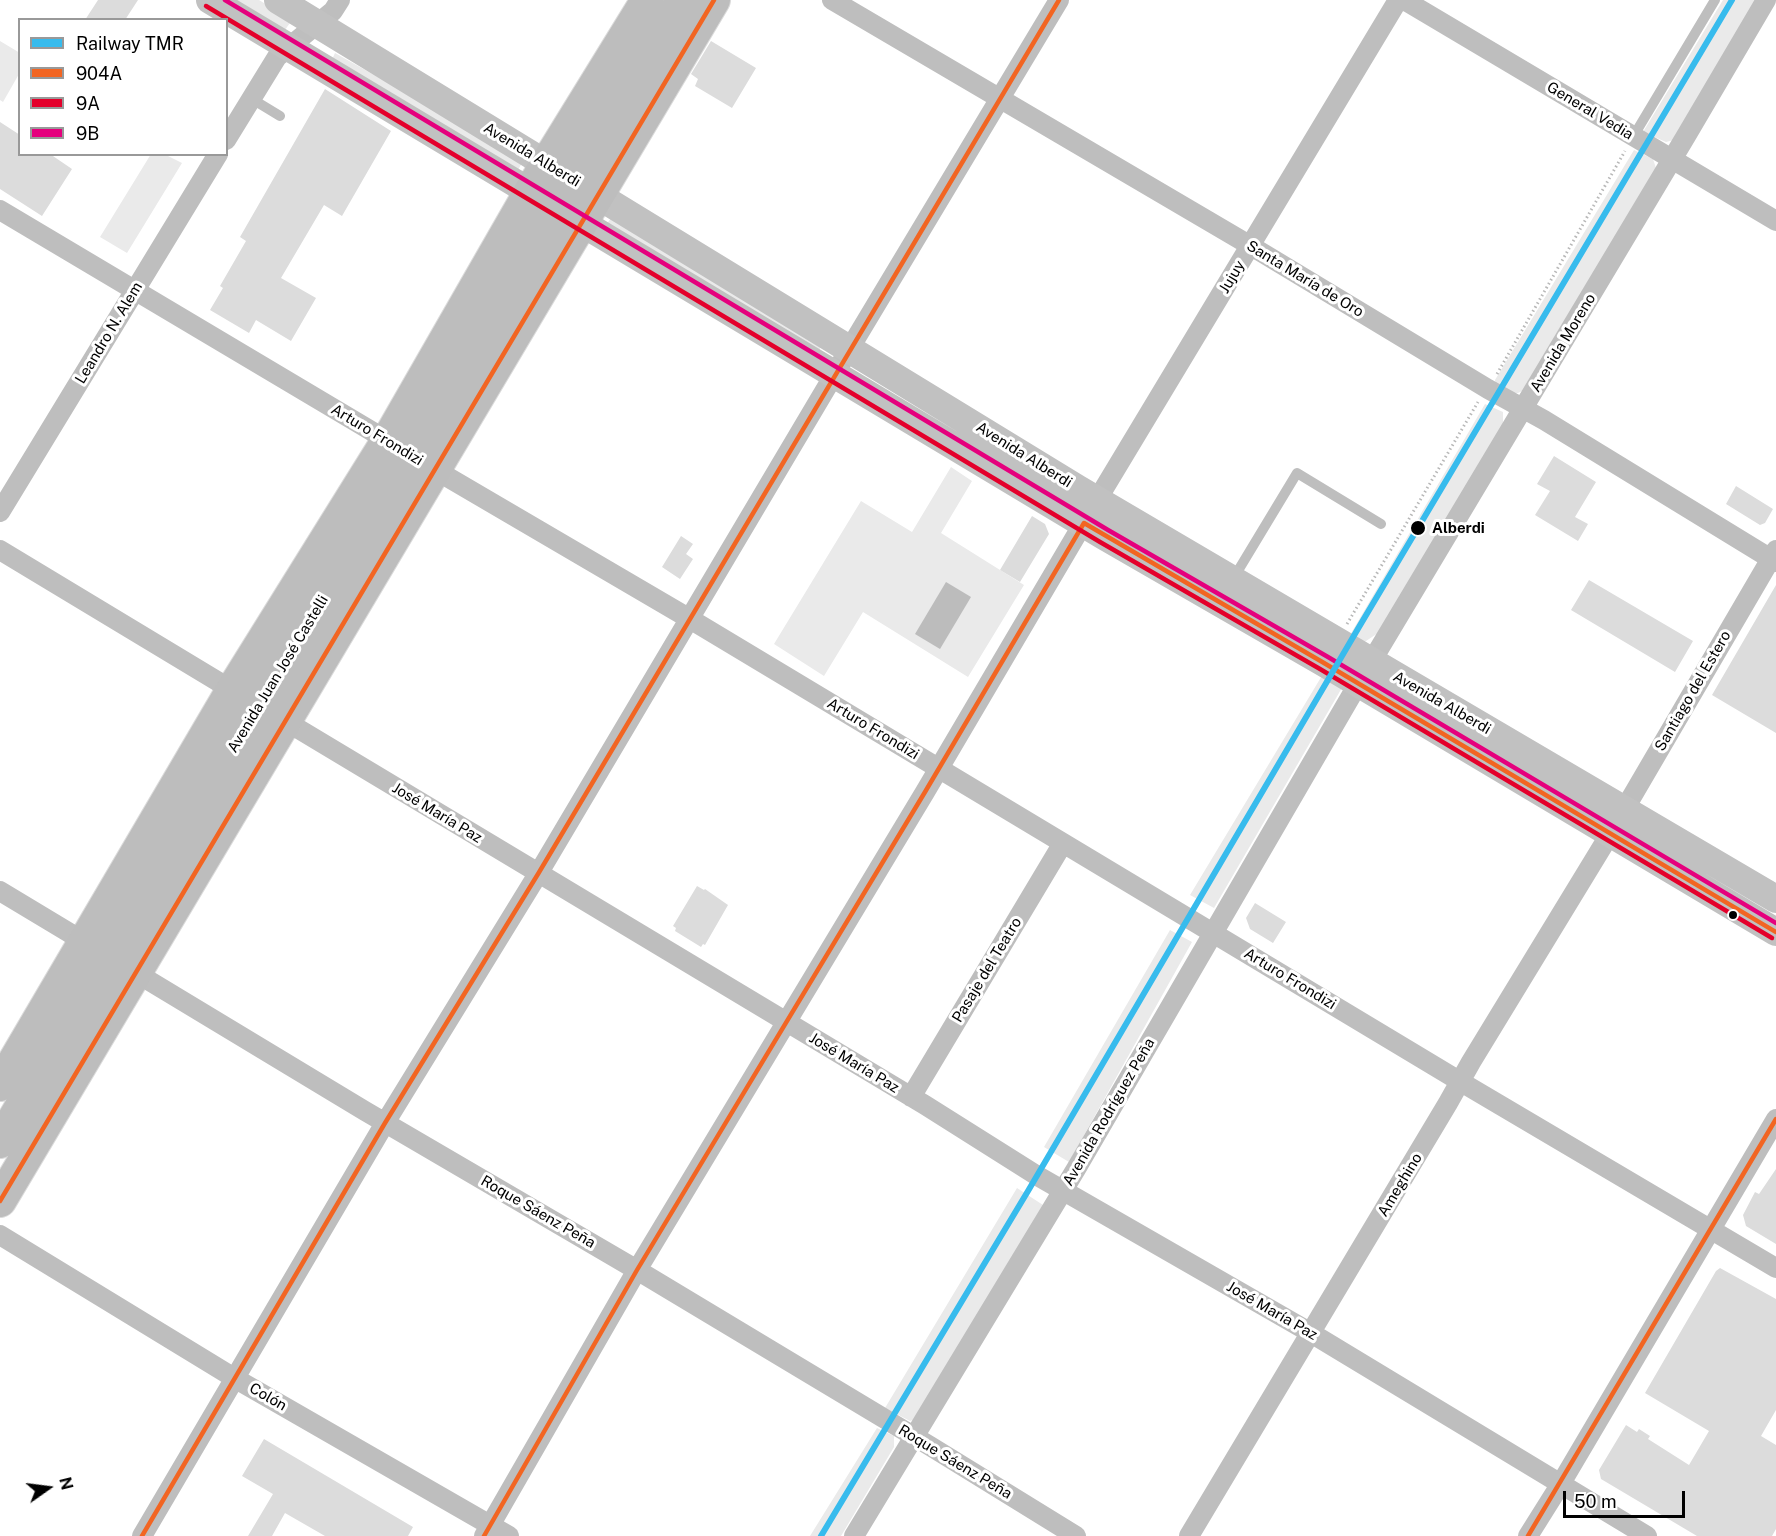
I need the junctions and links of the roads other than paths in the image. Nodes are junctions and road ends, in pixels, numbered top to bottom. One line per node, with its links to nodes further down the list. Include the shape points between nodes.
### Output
1 (210, 0): 14 (main road, Avenida Alberdi)
2 (278, 0): 13 (main road, Avenida Alberdi)
3 (340, 0): 13 (street)
4 (647, 0): 22 (main road, Avenida Juan José Castelli)
5 (682, 0): 23 (main road)
6 (714, 0): 23 (main road)
7 (832, 0): 16 (street, Santa María de Oro)
8 (1059, 0): 16 (street)
9 (1398, 0): 28 (street, Jujuy)
10 (1404, 0): 18 (street, General Vedia)
11 (1715, 0): 18 (lane)
12 (1766, 0): 21 (street, Avenida Moreno)
13 (318, 24): 14 (street); 22 (main road, Avenida Alberdi)
14 (289, 48): 15 (street, via 277,57); 24 (main road, Avenida Alberdi)
15 (252, 99): 17 (lane); 19 (street)
16 (1000, 100): 28 (street, Santa María de Oro); 30 (street)
17 (280, 116)
18 (1633, 136): 21 (street, General Vedia)
19 (228, 137)
20 (217, 156): 29 (street, Leandro N. Alem)
21 (1671, 160): 27 (street, General Vedia); 32 (street, Avenida Moreno)
22 (546, 164): 23 (main road, Avenida Alberdi); 24 (main road, Avenida Juan José Castelli)
23 (586, 187): 26 (main road, Avenida Juan José Castelli); 30 (main road, Avenida Alberdi)
24 (531, 192): 26 (main road, Avenida Alberdi); 33 (main road, Avenida Juan José Castelli)
25 (0, 210): 29 (street, Arturo Frondizi)
26 (569, 215): 31 (main road, Avenida Alberdi); 33 (main road, Avenida Juan José Castelli)
27 (1776, 221)
28 (1251, 246): 32 (street, Santa María de Oro); 34 (street, Jujuy)
29 (135, 290): 33 (street, Arturo Frondizi); 35 (street, Leandro N. Alem)
30 (850, 348): 31 (street); 34 (main road, Avenida Alberdi)
31 (835, 374): 34 (main road, Avenida Alberdi); 40 (street)
32 (1524, 408): 38 (street, Santa María de Oro); 42 (street, Avenida Moreno)
33 (411, 455): 40 (street, Arturo Frondizi); 43 (main road, Avenida Juan José Castelli); 44 (main road, Avenida Juan José Castelli)
34 (1091, 511): 39 (main road, Avenida Alberdi); 41 (main road, Avenida Alberdi); 45 (street, Jujuy)
35 (0, 512)
36 (1381, 524): 39 (lane, via 1297,473)
37 (0, 550): 43 (street, José María Paz)
38 (1774, 557): 46 (street, Santiago del Estero)
39 (1232, 579): 41 (main road, Avenida Alberdi)
40 (690, 619): 45 (street, Arturo Frondizi); 49 (street)
41 (1336, 643): 42 (main road, Avenida Alberdi)
42 (1365, 673): 46 (main road, Avenida Alberdi); 47 (main road, Avenida Alberdi); 52 (street, Avenida Rodríguez Peña)
43 (246, 698): 44 (street, José María Paz); 54 (main road, Avenida Juan José Castelli)
44 (286, 721): 49 (street, José María Paz); 55 (main road, Avenida Juan José Castelli)
45 (939, 770): 48 (street, Arturo Frondizi); 56 (street, Jujuy)
46 (1624, 809): 47 (street, Santiago del Estero); 51 (main road, Avenida Alberdi)
47 (1610, 834): 53 (main road, Avenida Alberdi); 57 (street, Ameghino)
48 (1064, 843): 52 (street, Arturo Frondizi); 59 (street, Pasaje del Teatro)
49 (538, 874): 56 (street, José María Paz); 61 (street)
50 (0, 891): 54 (street, Roque Sáenz Peña)
51 (1776, 899)
52 (1213, 932): 57 (street, Arturo Frondizi); 63 (street, Avenida Rodríguez Peña)
53 (1776, 932)
54 (97, 949): 55 (street, Roque Sáenz Peña); 58 (main road, Avenida Juan José Castelli); 62 (main road, Avenida Juan José Castelli)
55 (136, 973): 61 (street, Roque Sáenz Peña); 64 (main road, Avenida Juan José Castelli)
56 (787, 1023): 59 (street, José María Paz); 68 (street, Jujuy)
57 (1461, 1082): 65 (street, Arturo Frondizi); 69 (street, Ameghino)
58 (0, 1085)
59 (911, 1097): 63 (street, José María Paz)
60 (1776, 1119): 65 (street)
61 (385, 1123): 68 (street, Roque Sáenz Peña); 70 (street)
62 (0, 1142)
63 (1063, 1190): 69 (street, José María Paz); 71 (street, Avenida Rodríguez Peña)
64 (0, 1201)
65 (1711, 1229): 67 (street, Arturo Frondizi); 72 (street)
66 (0, 1235): 70 (street, Colón)
67 (1776, 1268)
68 (637, 1270): 71 (street, Roque Sáenz Peña); 73 (street, Jujuy)
69 (1311, 1333): 72 (street, José María Paz); 78 (street, Ameghino)
70 (236, 1378): 73 (street, Colón); 74 (street)
71 (914, 1436): 76 (street, Avenida Rodríguez Peña); 77 (street, Roque Sáenz Peña)
72 (1560, 1485): 79 (street); 80 (street, José María Paz)
73 (487, 1531): 75 (street, Colón)
74 (142, 1536)
75 (509, 1536)
76 (854, 1536)
77 (1076, 1536)
78 (1189, 1536)
79 (1528, 1536)
80 (1647, 1536)

